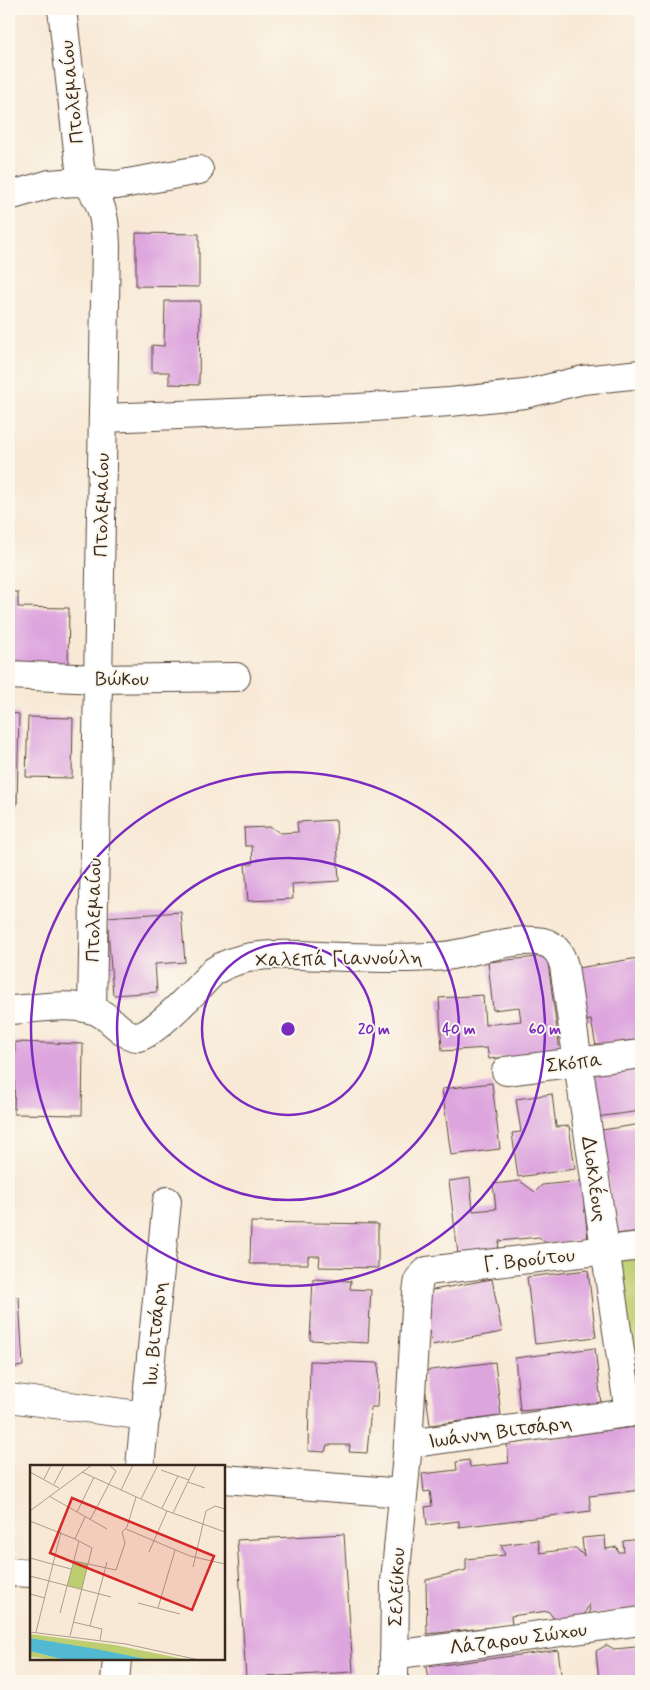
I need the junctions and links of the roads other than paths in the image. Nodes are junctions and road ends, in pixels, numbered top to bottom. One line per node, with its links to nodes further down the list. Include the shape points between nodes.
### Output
1 (62, 9): 3 (street, Πτολεμαίου, via 80,168)
2 (199, 170): 3 (street, via 118,185)
3 (86, 184): 4 (street, via 50,184); 6 (street, Πτολεμαίου, via 97,199 105,225)
4 (9, 196)
5 (641, 374): 6 (street, via 583,380 525,394 450,402)
6 (103, 418): 9 (street, Πτολεμαίου)
7 (9, 675): 9 (street, Βώκου)
8 (236, 677): 9 (street, Βώκου)
9 (98, 679): 11 (street, Πτολεμαίου)
10 (554, 947): 11 (street, Χαλεπά Γιαννούλη, via 542,942 516,943 420,958 275,955 243,959 214,971 154,1029 140,1037 124,1032); 14 (street, Διοκλέους, via 560,953 564,966)
11 (92, 1009): 12 (street, Χαλεπά Γιαννούλη)
12 (9, 1010)
13 (641, 1054): 14 (street, Σκόπα)
14 (578, 1062): 15 (street, Σκόπα); 18 (street, Διοκλέους)
15 (506, 1071)
16 (167, 1201): 21 (street, Ιω. Βιτσάρη)
17 (641, 1246): 18 (street, Γ. Βρούτου)
18 (606, 1251): 20 (street, Διοκλέους); 22 (street, Γ. Βρούτου, via 427,1271 419,1279 417,1292)
19 (9, 1398): 21 (street)
20 (635, 1412): 22 (street, Ιωάννη Βιτσάρη)
21 (146, 1416): 23 (street, Ιω. Βιτσάρη)
22 (408, 1444): 25 (street, Ιωάννη Βιτσάρη)
23 (140, 1465)
24 (225, 1479): 25 (street)
25 (403, 1493): 29 (street, Σελεύκου, via 394,1581)
26 (9, 1572): 27 (street)
27 (30, 1573)
28 (641, 1621): 29 (street, Λάζαρου Σώχου)
29 (394, 1655): 32 (street, Σελεύκου)
30 (117, 1660): 31 (street)
31 (115, 1681)
32 (394, 1681)

